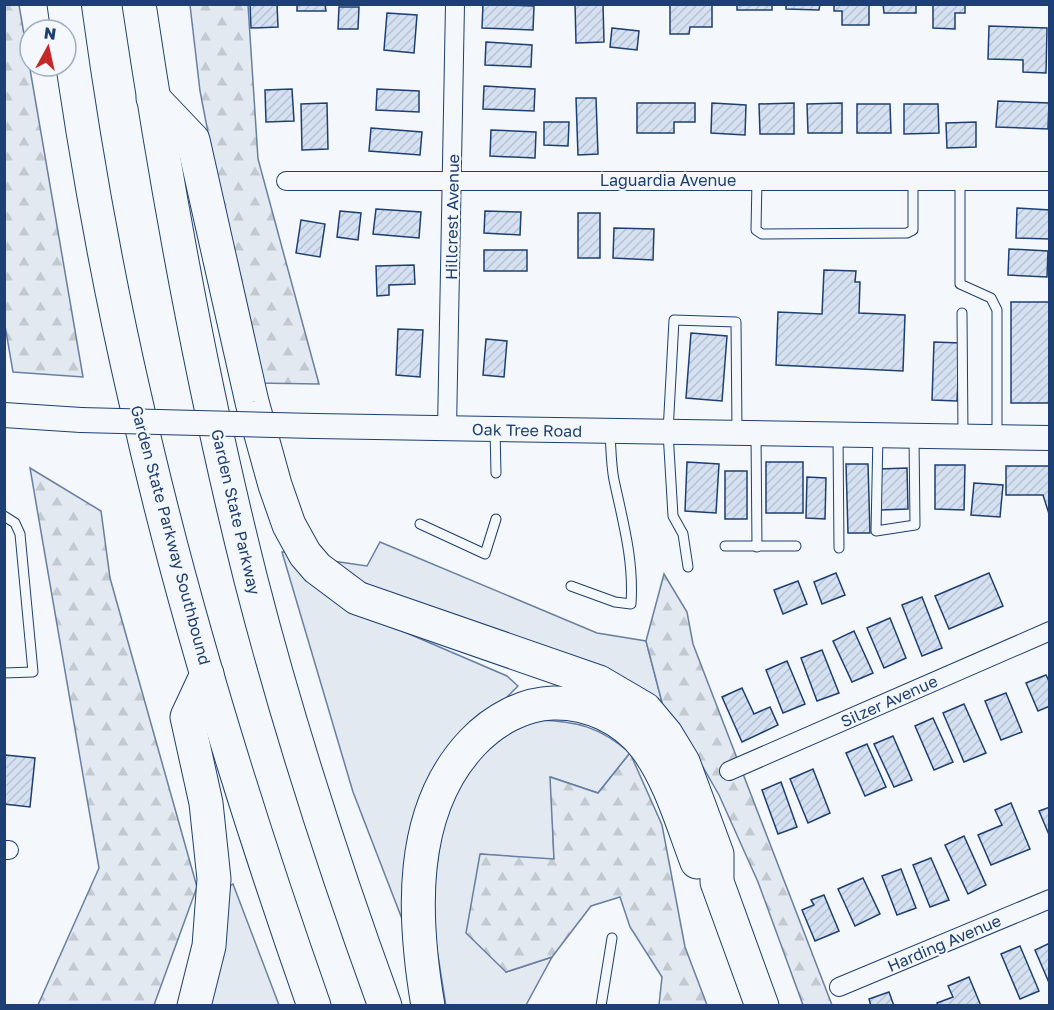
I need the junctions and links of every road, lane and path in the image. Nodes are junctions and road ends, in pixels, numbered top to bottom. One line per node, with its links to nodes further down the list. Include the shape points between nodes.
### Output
1 (64, 4): 36 (highway, Garden State Parkway Southbound, via 95,198 134,396)
2 (139, 4): 4 (highway, Garden State Parkway)
3 (455, 4): 5 (street, Hillcrest Avenue)
4 (153, 98): 38 (highway, via 193,140 261,434 281,505 305,554 331,580 357,598 599,682 645,709 666,734 690,776 717,854); 44 (highway, Garden State Parkway, via 193,324 251,581 314,800)
5 (453, 179): 6 (street, Laguardia Avenue); 8 (street, Laguardia Avenue); 13 (street, Hillcrest Avenue)
6 (757, 180): 7 (street, Laguardia Avenue); 7 (lane, via 756,230 762,234 907,233 913,230)
7 (913, 180): 9 (street, Laguardia Avenue)
8 (286, 181)
9 (960, 181): 10 (street, Laguardia Avenue); 22 (lane, via 960,284 991,298 997,310)
10 (1050, 181)
11 (962, 313): 21 (lane)
12 (4, 415): 13 (street, Oak Tree Road, bridge)
13 (447, 429): 14 (street, Oak Tree Road)
14 (495, 430): 15 (street, Oak Tree Road); 24 (lane)
15 (610, 431): 16 (street, Oak Tree Road); 33 (lane, via 614,478 626,521 633,574 631,604)
16 (668, 432): 17 (street, Oak Tree Road); 17 (lane, via 674,320 736,322); 32 (lane, via 672,516 683,534)
17 (746, 432): 18 (street, Oak Tree Road); 30 (lane)
18 (838, 433): 19 (street, Oak Tree Road); 31 (lane)
19 (878, 434): 20 (street, Oak Tree Road); 20 (lane, via 876,531 915,525)
20 (914, 435): 21 (street, Oak Tree Road)
21 (963, 436): 22 (street, Oak Tree Road)
22 (997, 437): 23 (street, Oak Tree Road)
23 (1050, 438)
24 (496, 473)
25 (4, 516): 35 (lane, via 15,523 21,534 33,672)
26 (496, 519): 27 (lane, via 485,554)
27 (420, 524)
28 (725, 546): 30 (lane)
29 (796, 546): 30 (lane)
30 (757, 547)
31 (839, 548)
32 (688, 567)
33 (571, 586)
34 (1050, 631): 37 (street, Silzer Avenue)
35 (4, 673)
36 (207, 674): 42 (highway, via 187,717 207,803 214,879 209,946); 43 (highway)
37 (729, 771)
38 (717, 882): 45 (highway, via 697,861 665,780 652,755 633,732 609,716 583,706 541,704 514,712 489,727 460,758 430,817 418,905); 47 (highway)
39 (1050, 899): 41 (street, Harding Avenue)
40 (612, 938): 46 (lane)
41 (839, 987)
42 (194, 1005)
43 (314, 1005)
44 (385, 1005)
45 (428, 1005)
46 (601, 1005)
47 (762, 1005)

